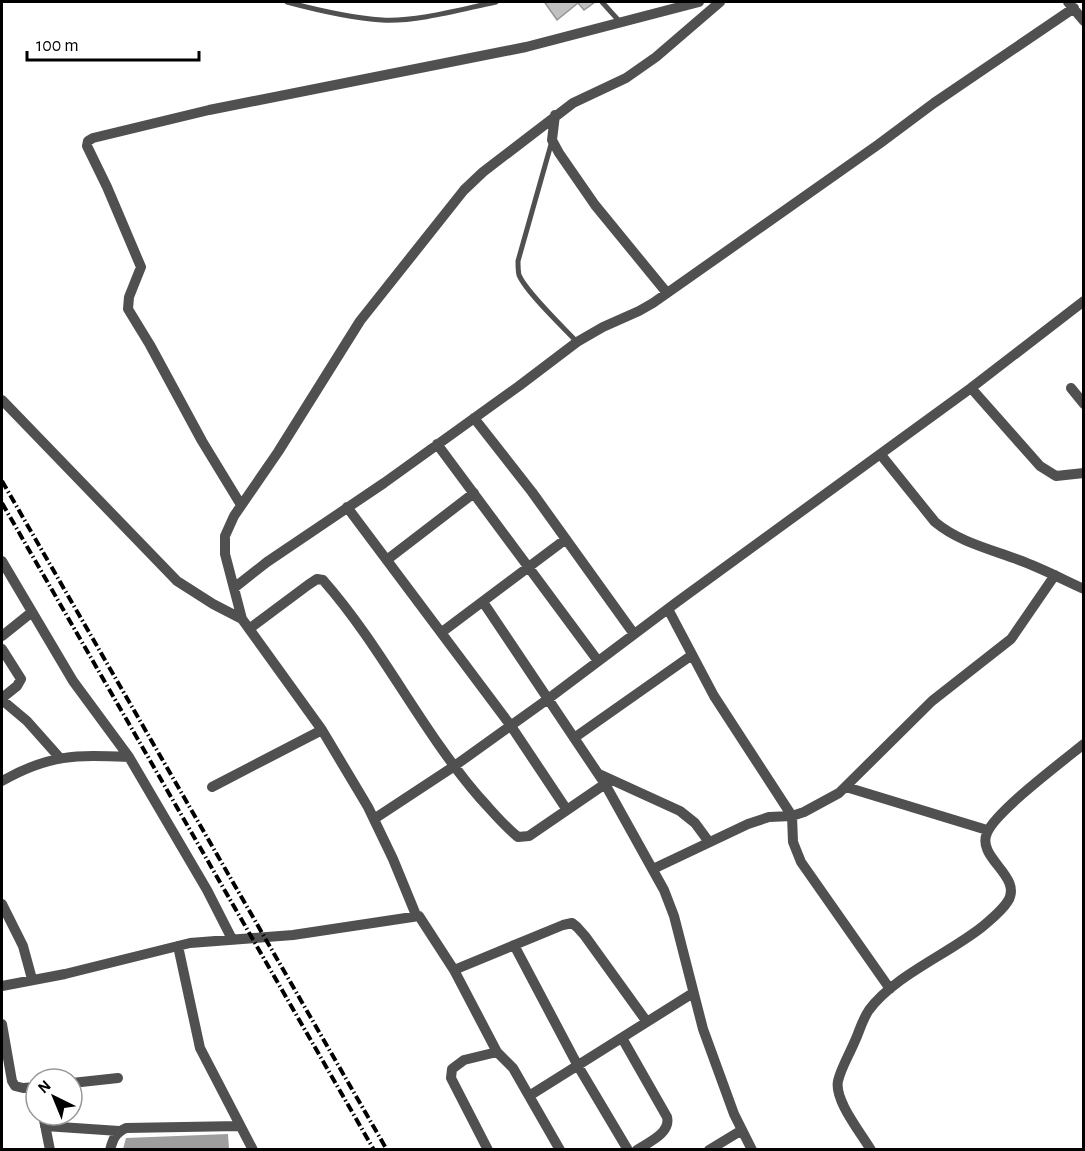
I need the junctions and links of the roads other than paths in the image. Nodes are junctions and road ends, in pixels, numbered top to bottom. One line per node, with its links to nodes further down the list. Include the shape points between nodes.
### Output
1 (287, 2): 2 (lane, via 383,20)
2 (496, 2)
3 (602, 2): 8 (lane)
4 (699, 2): 8 (street)
5 (720, 2): 9 (street, via 634,73)
6 (1073, 4): 7 (street); 11 (street)
7 (1083, 21)
8 (621, 23): 23 (street, via 526,48 209,110 88,141 141,267 128,309)
9 (555, 115): 10 (street); 23 (street, via 471,182 443,214 360,321 279,452)
10 (552, 140): 11 (street, via 595,205); 13 (lane, via 518,268 529,290)
11 (667, 293): 13 (street)
12 (1083, 301): 14 (street)
13 (577, 342): 18 (street)
14 (971, 388): 20 (street); 21 (street, via 1040,466 1056,476)
15 (1071, 388): 17 (street)
16 (2, 400): 35 (street, via 177,581)
17 (1083, 404)
18 (474, 418): 19 (street); 25 (street)
19 (437, 444): 22 (street); 24 (street)
20 (880, 455): 29 (street, via 945,530); 33 (street)
21 (1083, 473)
22 (474, 493): 26 (street); 28 (street)
23 (241, 505): 30 (street, via 225,536 225,554)
24 (347, 507): 26 (street); 30 (street)
25 (566, 539): 28 (street); 38 (street)
26 (388, 560): 37 (street)
27 (2, 561): 34 (street)
28 (529, 567): 32 (street); 42 (street)
29 (1055, 575): 31 (street); 56 (street, via 1011,639 932,701)
30 (234, 588): 35 (street)
31 (1083, 589)
32 (483, 602): 37 (street); 44 (street)
33 (668, 609): 38 (street); 41 (street)
34 (32, 612): 39 (street); 50 (street, via 84,698)
35 (242, 619): 36 (street)
36 (249, 629): 46 (street); 51 (street, via 317,579 323,580)
37 (442, 632): 45 (street)
38 (634, 634): 42 (street)
39 (2, 636)
40 (2, 649): 43 (street, via 21,681)
41 (692, 655): 47 (street); 58 (street, via 723,711)
42 (598, 661): 44 (street)
43 (2, 699): 49 (street)
44 (548, 699): 45 (street); 47 (street)
45 (511, 726): 51 (street); 57 (street)
46 (322, 730): 55 (street); 59 (street)
47 (574, 738): 52 (street)
48 (1083, 744): 60 (street)
49 (59, 757): 50 (street); 53 (street)
50 (129, 757): 65 (street)
51 (453, 767): 57 (street, via 518,837 529,836); 59 (street)
52 (598, 774): 54 (street); 61 (street, via 680,812 695,823)
53 (2, 781)
54 (605, 784): 57 (street); 62 (street)
55 (212, 787)
56 (846, 787): 58 (street, via 827,801); 60 (street)
57 (567, 810)
58 (792, 816): 61 (street, via 769,817); 71 (street, via 793,842 801,862)
59 (374, 819): 64 (street)
60 (987, 830): 71 (street, via 986,848 1010,884 1008,901 970,936)
61 (709, 842): 62 (street)
62 (653, 869): 72 (street, via 674,916)
63 (2, 904): 69 (street, via 23,945)
64 (416, 915): 65 (street, via 293,935); 68 (street)
65 (232, 939): 67 (street)
66 (513, 945): 68 (street); 73 (street, via 572,923); 77 (street)
67 (178, 946): 69 (street); 83 (street, via 200,1048)
68 (454, 970): 76 (street)
69 (32, 979): 70 (street)
70 (2, 986)
71 (890, 990): 96 (street, via 868,1012 838,1082 842,1102)
72 (693, 993): 73 (street); 85 (street)
73 (647, 1022): 75 (street)
74 (2, 1024): 80 (street, via 12,1081)
75 (622, 1038): 77 (street); 94 (street, via 669,1124 662,1134)
76 (497, 1052): 81 (street, via 513,1068); 91 (street, via 464,1060 452,1069 451,1078)
77 (578, 1066): 81 (street); 93 (street)
78 (118, 1078): 79 (street)
79 (84, 1082)
80 (24, 1088)
81 (530, 1096): 92 (street)
82 (84, 1126): 86 (street)
83 (240, 1126): 86 (street); 90 (street)
84 (45, 1127): 88 (street)
85 (742, 1130): 87 (street); 95 (street)
86 (120, 1131): 89 (street, via 113,1137)
87 (748, 1148)
88 (50, 1149)
89 (110, 1149)
90 (253, 1149)
91 (488, 1149)
92 (560, 1149)
93 (628, 1149)
94 (637, 1149)
95 (709, 1149)
96 (871, 1149)

